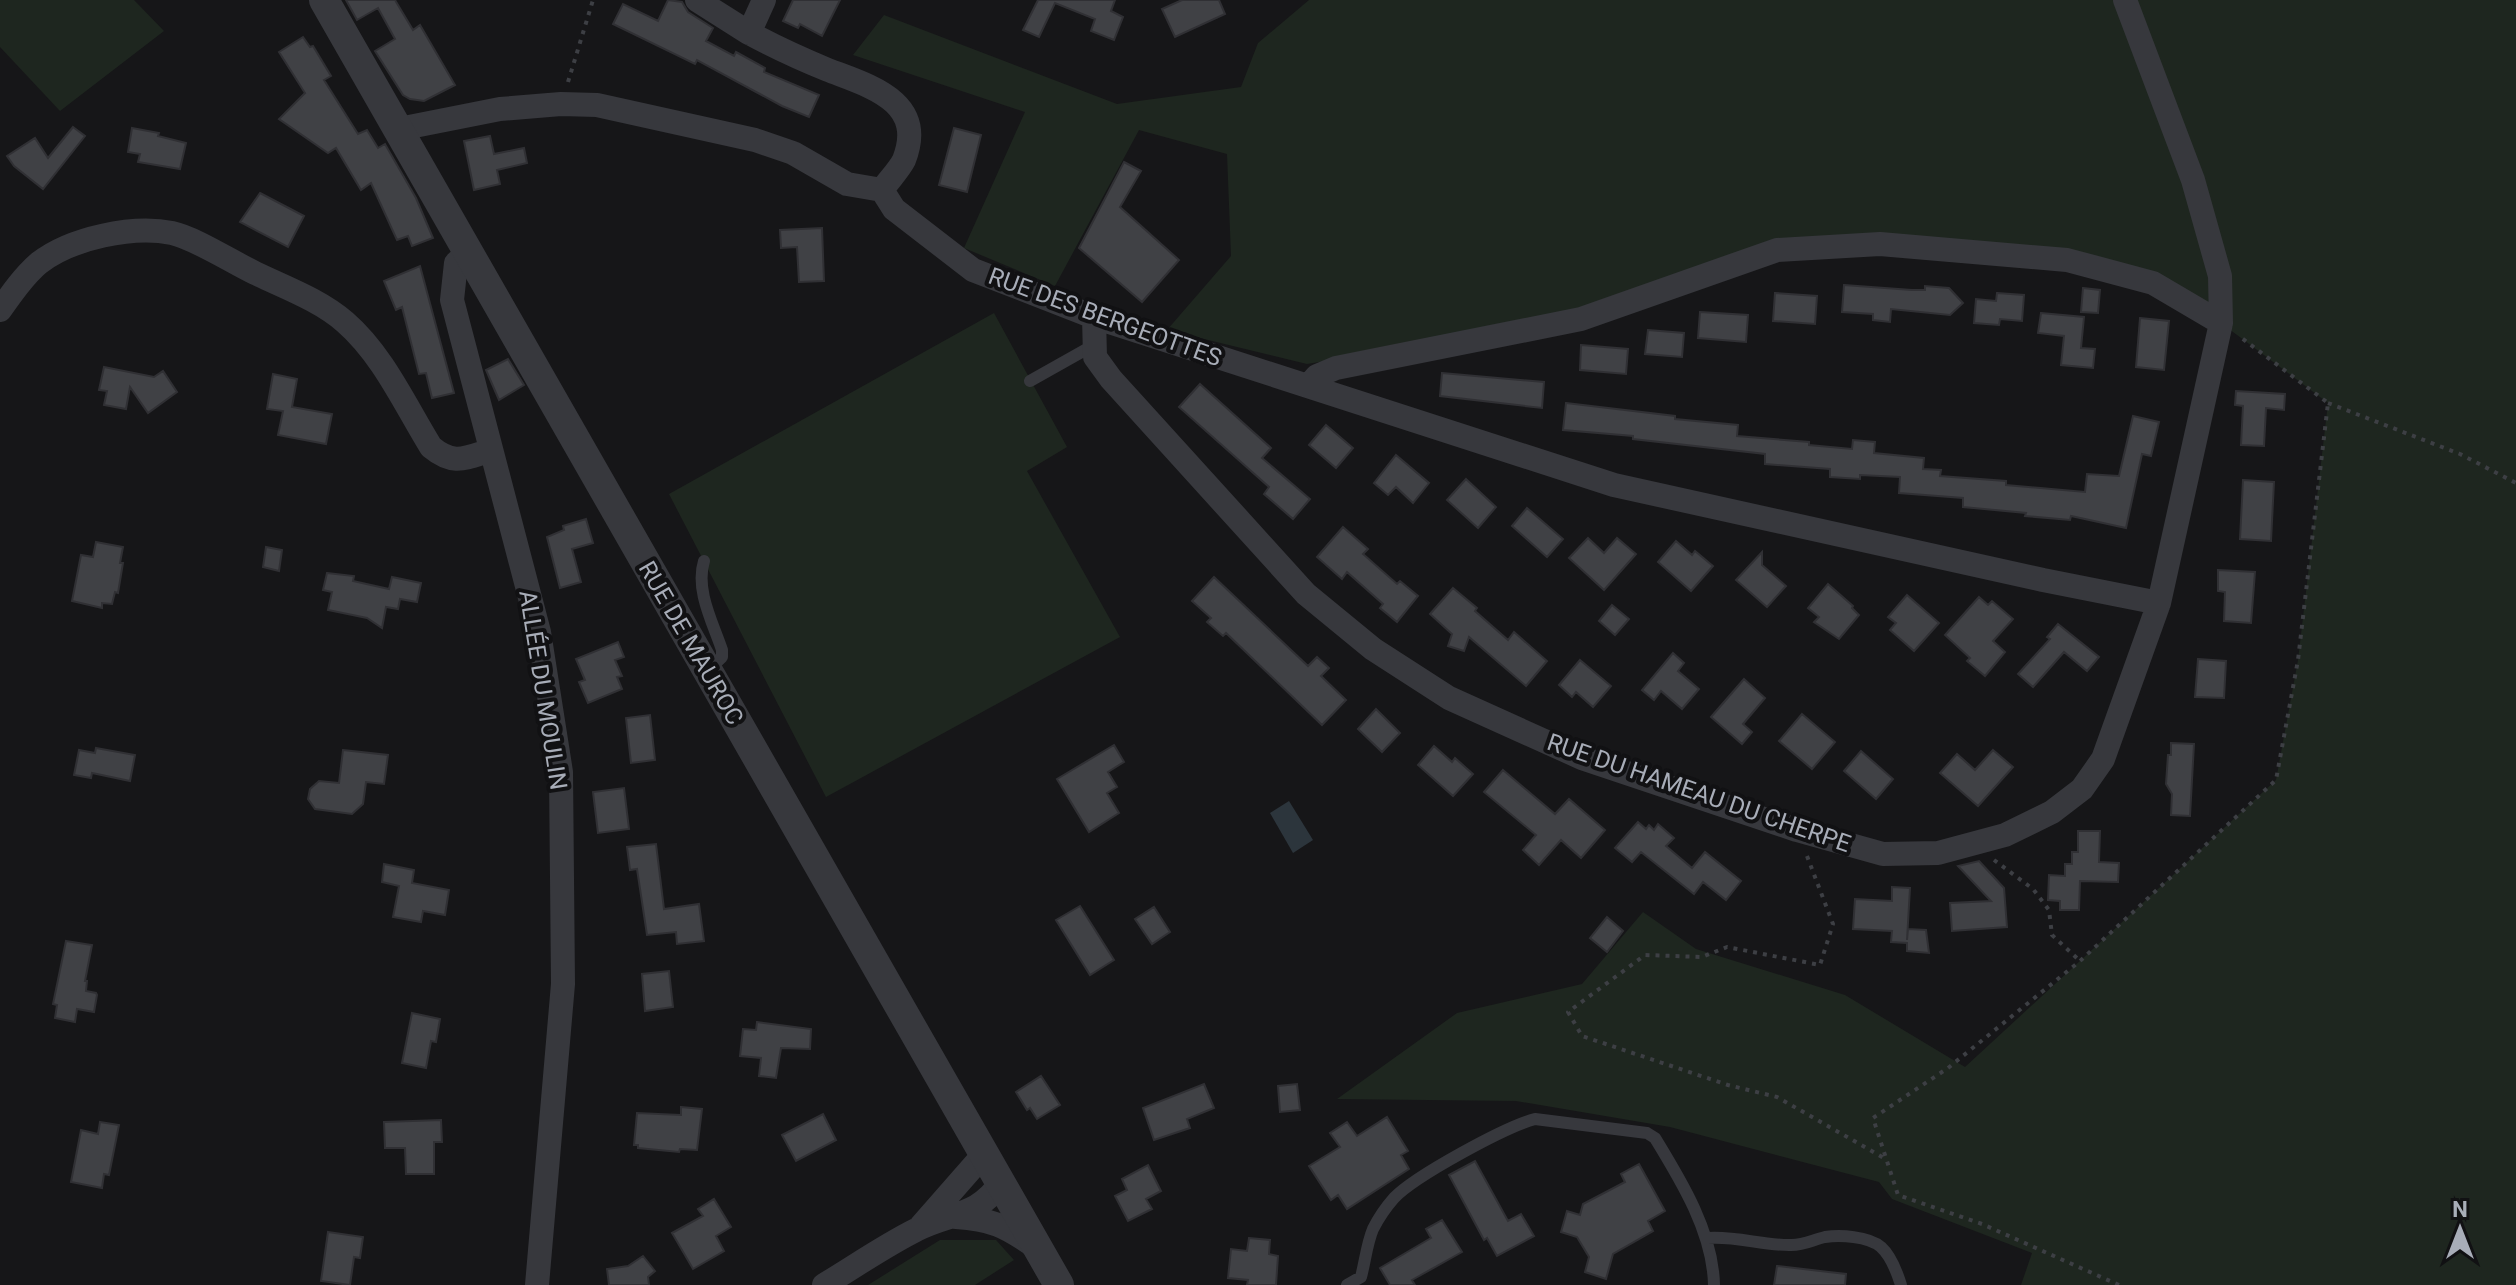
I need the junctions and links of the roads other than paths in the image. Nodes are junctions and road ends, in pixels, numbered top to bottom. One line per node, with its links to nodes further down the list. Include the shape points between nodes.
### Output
1 (324, 0): 6 (street, RUE DE MAUROC)
2 (697, 0): 5 (street)
3 (764, 0): 5 (street)
4 (2125, 0): 11 (street, RUE DU HAMEAU DU CHERPE, via 2193,180 2220,276)
5 (749, 33): 7 (street, via 888,95 901,108 909,131 903,160)
6 (399, 129): 7 (street, via 500,109 597,105 755,140 793,153 847,184); 8 (street, RUE DE MAUROC)
7 (882, 190): 10 (street, RUE DES BERGEOTTES, via 894,209 973,270)
8 (468, 252): 15 (street, ALLÉE DU MOULIN, via 456,263 452,300); 18 (street, RUE DE MAUROC)
9 (0, 310): 15 (street, via 21,281 62,248 115,233 175,233 344,321 370,348 441,456 457,461)
10 (1094, 317): 12 (street, RUE DU HAMEAU DU CHERPE); 14 (street, RUE DES BERGEOTTES)
11 (2221, 323): 14 (street, via 2153,283 2067,260 1880,244 1777,250 1581,319 1336,368); 17 (street, RUE DU HAMEAU DU CHERPE)
12 (1094, 345): 13 (lane); 17 (street, RUE DU HAMEAU DU CHERPE, via 1095,357 1111,379 1306,594 1373,649 1449,698 1582,758 1883,854 1938,853 2005,835 2052,812 2082,789 2103,759)
13 (1030, 381)
14 (1308, 386): 17 (street, via 1614,485)
15 (491, 450): 25 (street, ALLÉE DU MOULIN, via 539,632 561,772 563,984)
16 (704, 561): 18 (lane, via 702,587 722,650 722,657)
17 (2159, 603)
18 (707, 671): 19 (street, RUE DE MAUROC)
19 (985, 1153): 20 (street, RUE DE MAUROC); 22 (street)
20 (1001, 1182): 21 (street, via 984,1202); 24 (street, RUE DE MAUROC)
21 (956, 1217): 22 (street); 24 (street, via 984,1218)
22 (919, 1228): 26 (street)
23 (1708, 1238): 28 (lane, via 1655,1138 1535,1119 1487,1140 1394,1198 1372,1230 1361,1277); 29 (lane); 30 (lane, via 1787,1246 1826,1237 1870,1241 1881,1247)
24 (1040, 1251): 27 (street, RUE DE MAUROC)
25 (537, 1285)
26 (824, 1285)
27 (1059, 1285)
28 (1347, 1285)
29 (1714, 1285)
30 (1901, 1285)

